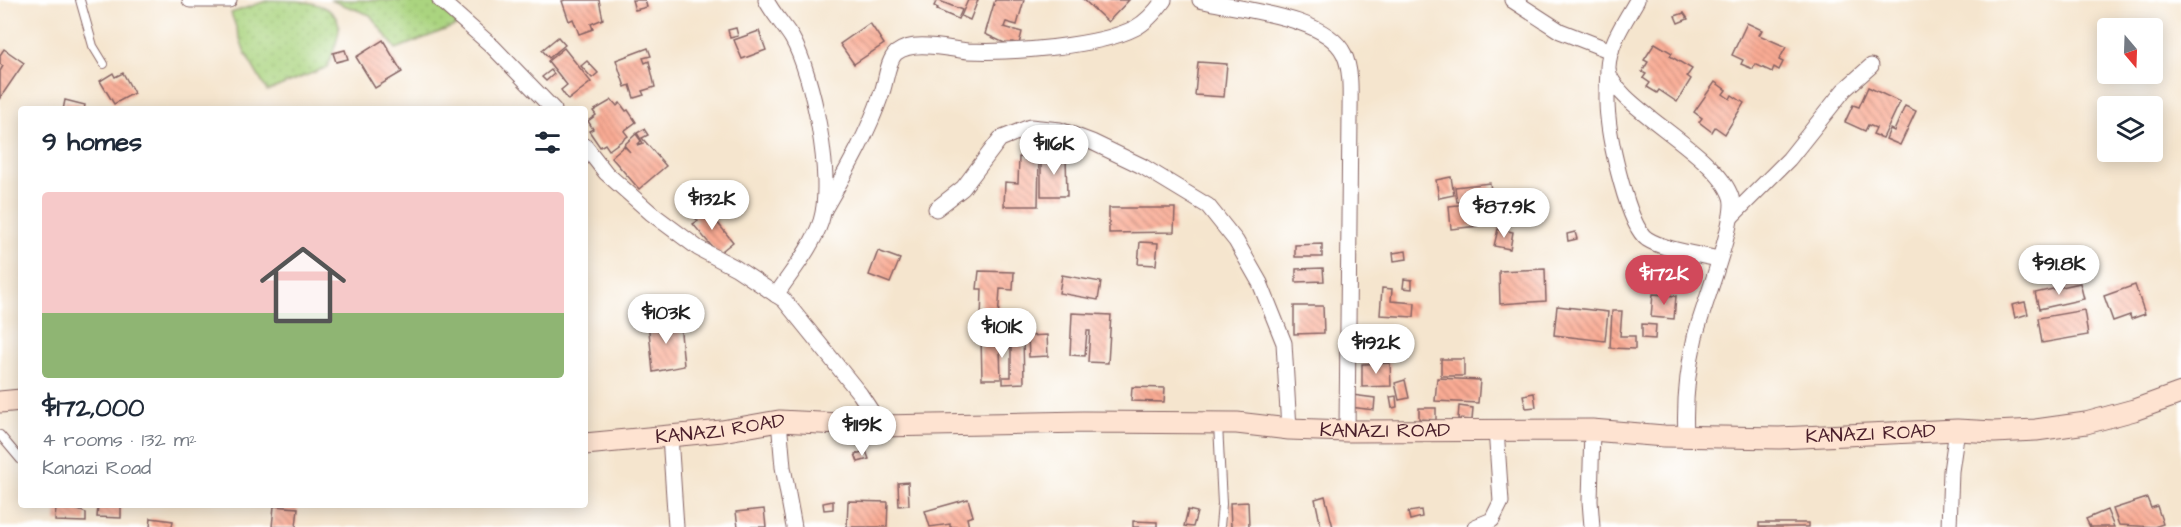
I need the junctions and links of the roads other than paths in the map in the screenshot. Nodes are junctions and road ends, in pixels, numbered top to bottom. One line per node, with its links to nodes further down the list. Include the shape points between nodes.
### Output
1 (80, 0): 11 (lane, via 93,46)
2 (190, 0): 3 (street)
3 (229, 0)
4 (440, 0): 14 (street)
5 (766, 0): 17 (street, via 792,38 809,82 823,151)
6 (1164, 0): 17 (street, via 1149,19 1112,36 1040,47 901,49 893,55 868,127)
7 (1200, 0): 31 (street, via 1298,22 1333,40 1344,54 1349,71 1350,114)
8 (1512, 0): 10 (street, via 1560,31)
9 (1637, 0): 10 (street)
10 (1611, 51): 13 (street)
11 (104, 64)
12 (1871, 66): 18 (street, via 1844,90 1789,159)
13 (1608, 69): 18 (street, via 1612,81 1628,98 1721,177 1731,198); 19 (street, via 1610,129 1637,225 1647,238)
14 (550, 106)
15 (591, 163): 20 (street, via 698,248)
16 (936, 208): 27 (street, via 963,188 1000,139 1030,127 1060,130 1092,142 1142,166 1208,206 1236,242 1260,283 1284,344)
17 (824, 210): 20 (street, via 809,248)
18 (1731, 217): 19 (street)
19 (1718, 259): 34 (street, via 1695,336 1684,397)
20 (776, 295): 26 (street, via 784,300)
21 (2181, 393): 30 (main road, KANAZI ROAD, via 2086,423 2036,430)
22 (18, 400): 23 (main road)
23 (0, 402)
24 (779, 421): 26 (main road, KANAZI ROAD); 33 (main road, KANAZI ROAD); 38 (street)
25 (1218, 423): 26 (main road, KANAZI ROAD); 27 (main road, KANAZI ROAD); 39 (lane)
26 (881, 426)
27 (1289, 429): 31 (main road, KANAZI ROAD)
28 (1496, 429): 29 (main road, KANAZI ROAD); 31 (main road, KANAZI ROAD); 40 (street, via 1501,502 1492,520)
29 (1592, 429): 34 (main road, KANAZI ROAD); 41 (street)
30 (1957, 430): 34 (main road, KANAZI ROAD, via 1779,438); 42 (street)
31 (1347, 431)
32 (0, 435): 36 (lane)
33 (670, 436): 35 (main road, KANAZI ROAD); 37 (street)
34 (1686, 436)
35 (588, 444)
36 (18, 456)
37 (676, 527)
38 (794, 527)
39 (1220, 527)
40 (1475, 527)
41 (1592, 527)
42 (1949, 527)

